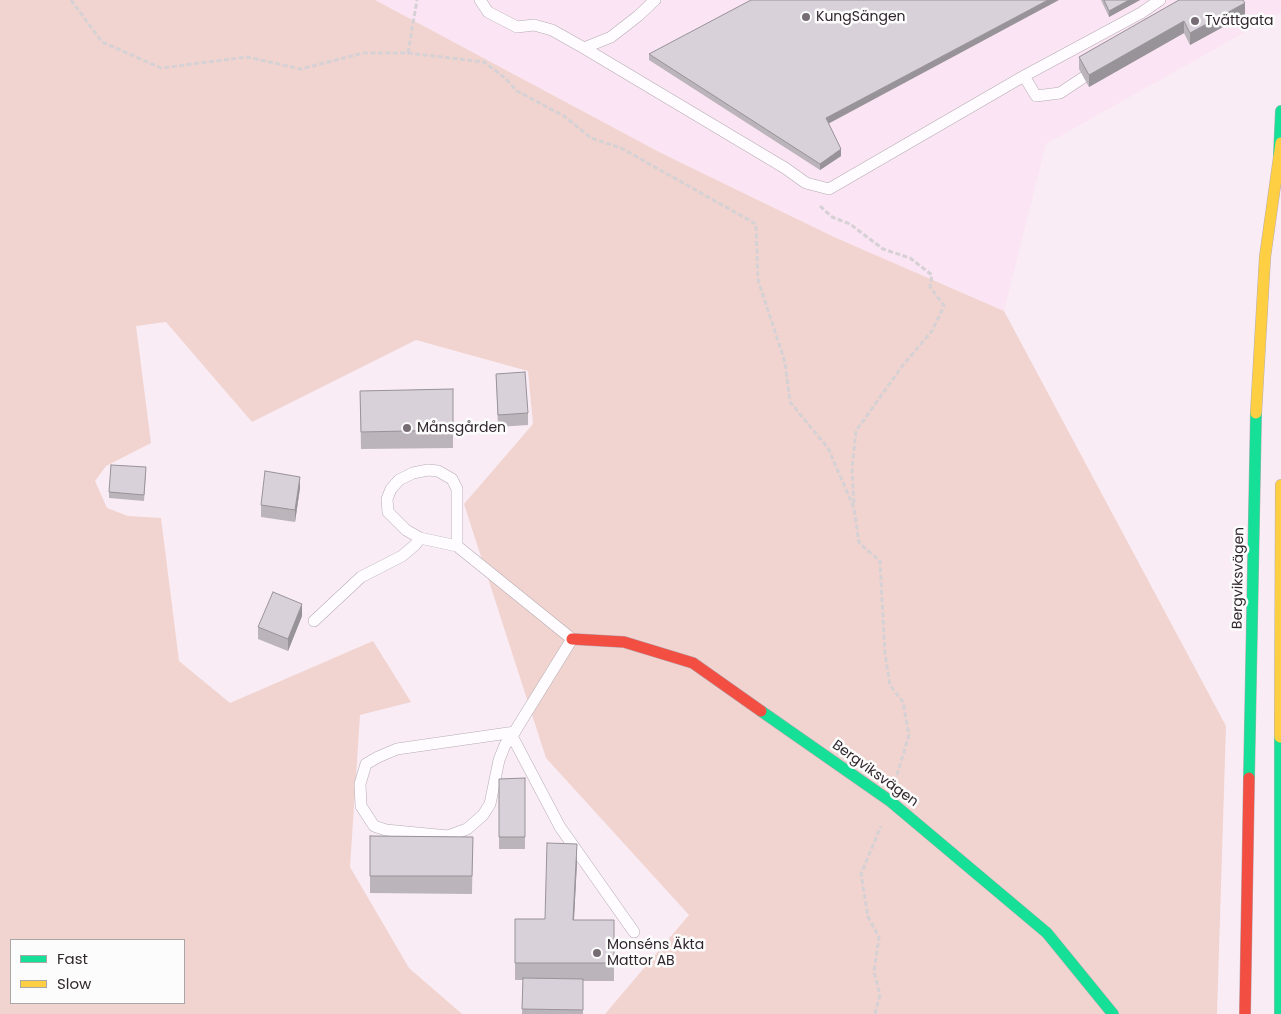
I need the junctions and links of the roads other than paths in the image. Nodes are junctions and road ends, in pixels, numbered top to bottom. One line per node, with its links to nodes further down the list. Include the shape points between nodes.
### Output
1 (480, 0): 4 (lane, via 488,12 518,27 534,25 552,30)
2 (655, 0): 4 (lane, via 611,37)
3 (1160, 0): 5 (lane)
4 (584, 48): 5 (lane, via 806,183 829,189)
5 (1024, 76): 6 (lane, via 1036,96 1060,93)
6 (1084, 77)
7 (1281, 111): 8 (street, Bergviksvägen)
8 (1280, 149): 17 (street, Bergviksvägen, via 1265,257 1257,384)
9 (1281, 485): 18 (street)
10 (420, 538): 11 (lane); 11 (lane, via 406,530 388,512 387,499 399,480 413,473 438,471 452,479 457,489); 12 (lane, via 402,556 361,577)
11 (457, 546): 13 (lane)
12 (314, 621)
13 (572, 639): 14 (lane); 16 (street, Bergviksvägen, via 624,642 693,663 890,801 1047,933)
14 (513, 734): 14 (lane, via 498,760 490,804 467,829 448,836 386,830 374,826 361,806 360,784 366,764 378,757 397,749); 15 (lane, via 560,827)
15 (634, 932)
16 (1113, 1014)
17 (1245, 1014)
18 (1280, 1014)

